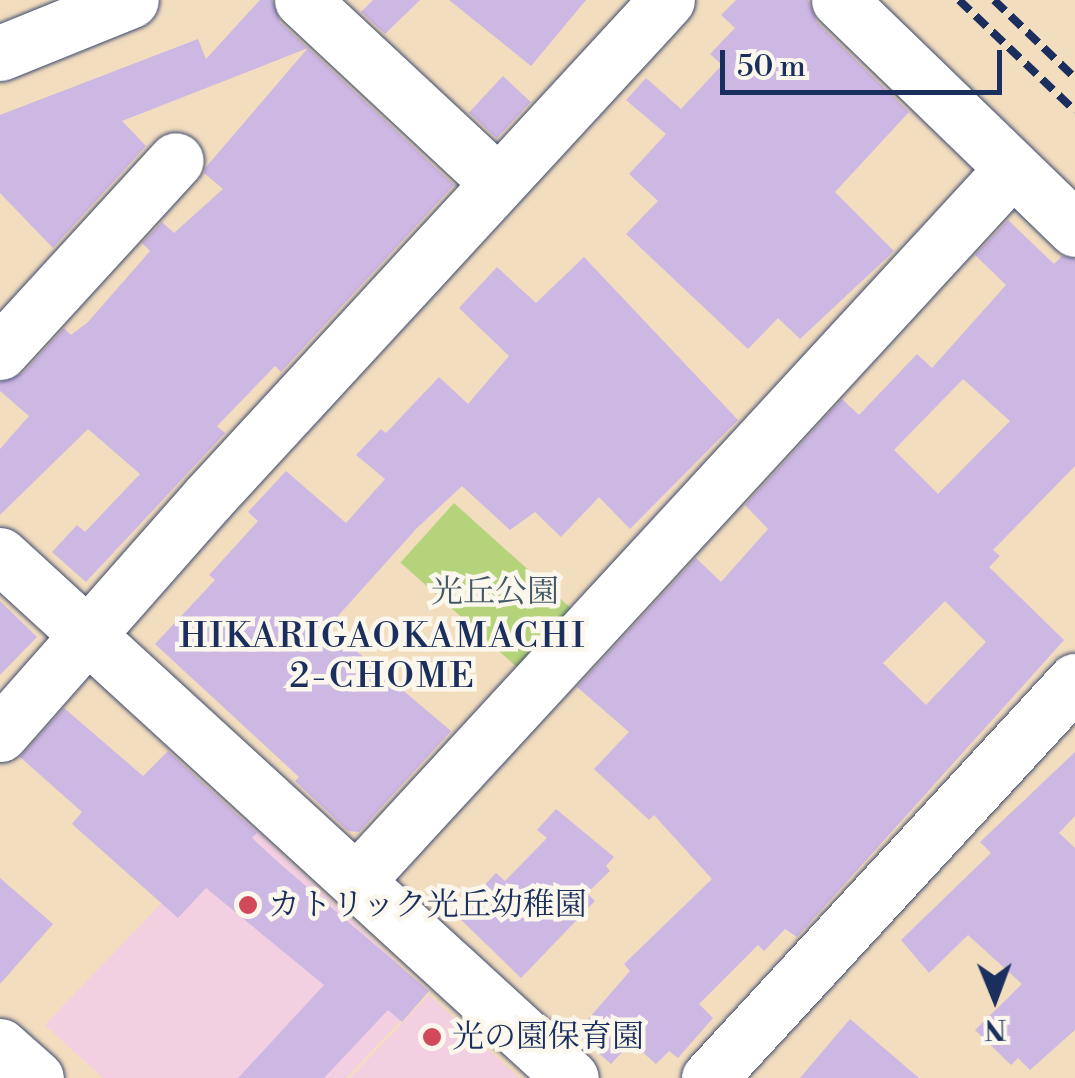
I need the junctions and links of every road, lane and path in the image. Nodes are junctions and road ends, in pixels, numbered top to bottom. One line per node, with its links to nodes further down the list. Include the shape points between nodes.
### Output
1 (131, 0): 5 (street)
2 (302, 0): 8 (street)
3 (667, 0): 8 (street)
4 (839, 0): 7 (street)
5 (0, 53)
6 (176, 160): 10 (street)
7 (1012, 169): 9 (street); 15 (street)
8 (497, 182): 12 (street)
9 (1075, 229)
10 (0, 352)
11 (0, 554): 12 (street)
12 (89, 635): 14 (street); 15 (street)
13 (1075, 682): 19 (street)
14 (0, 734)
15 (358, 879): 18 (street)
16 (0, 1046): 17 (street)
17 (36, 1078)
18 (571, 1078)
19 (709, 1078)

